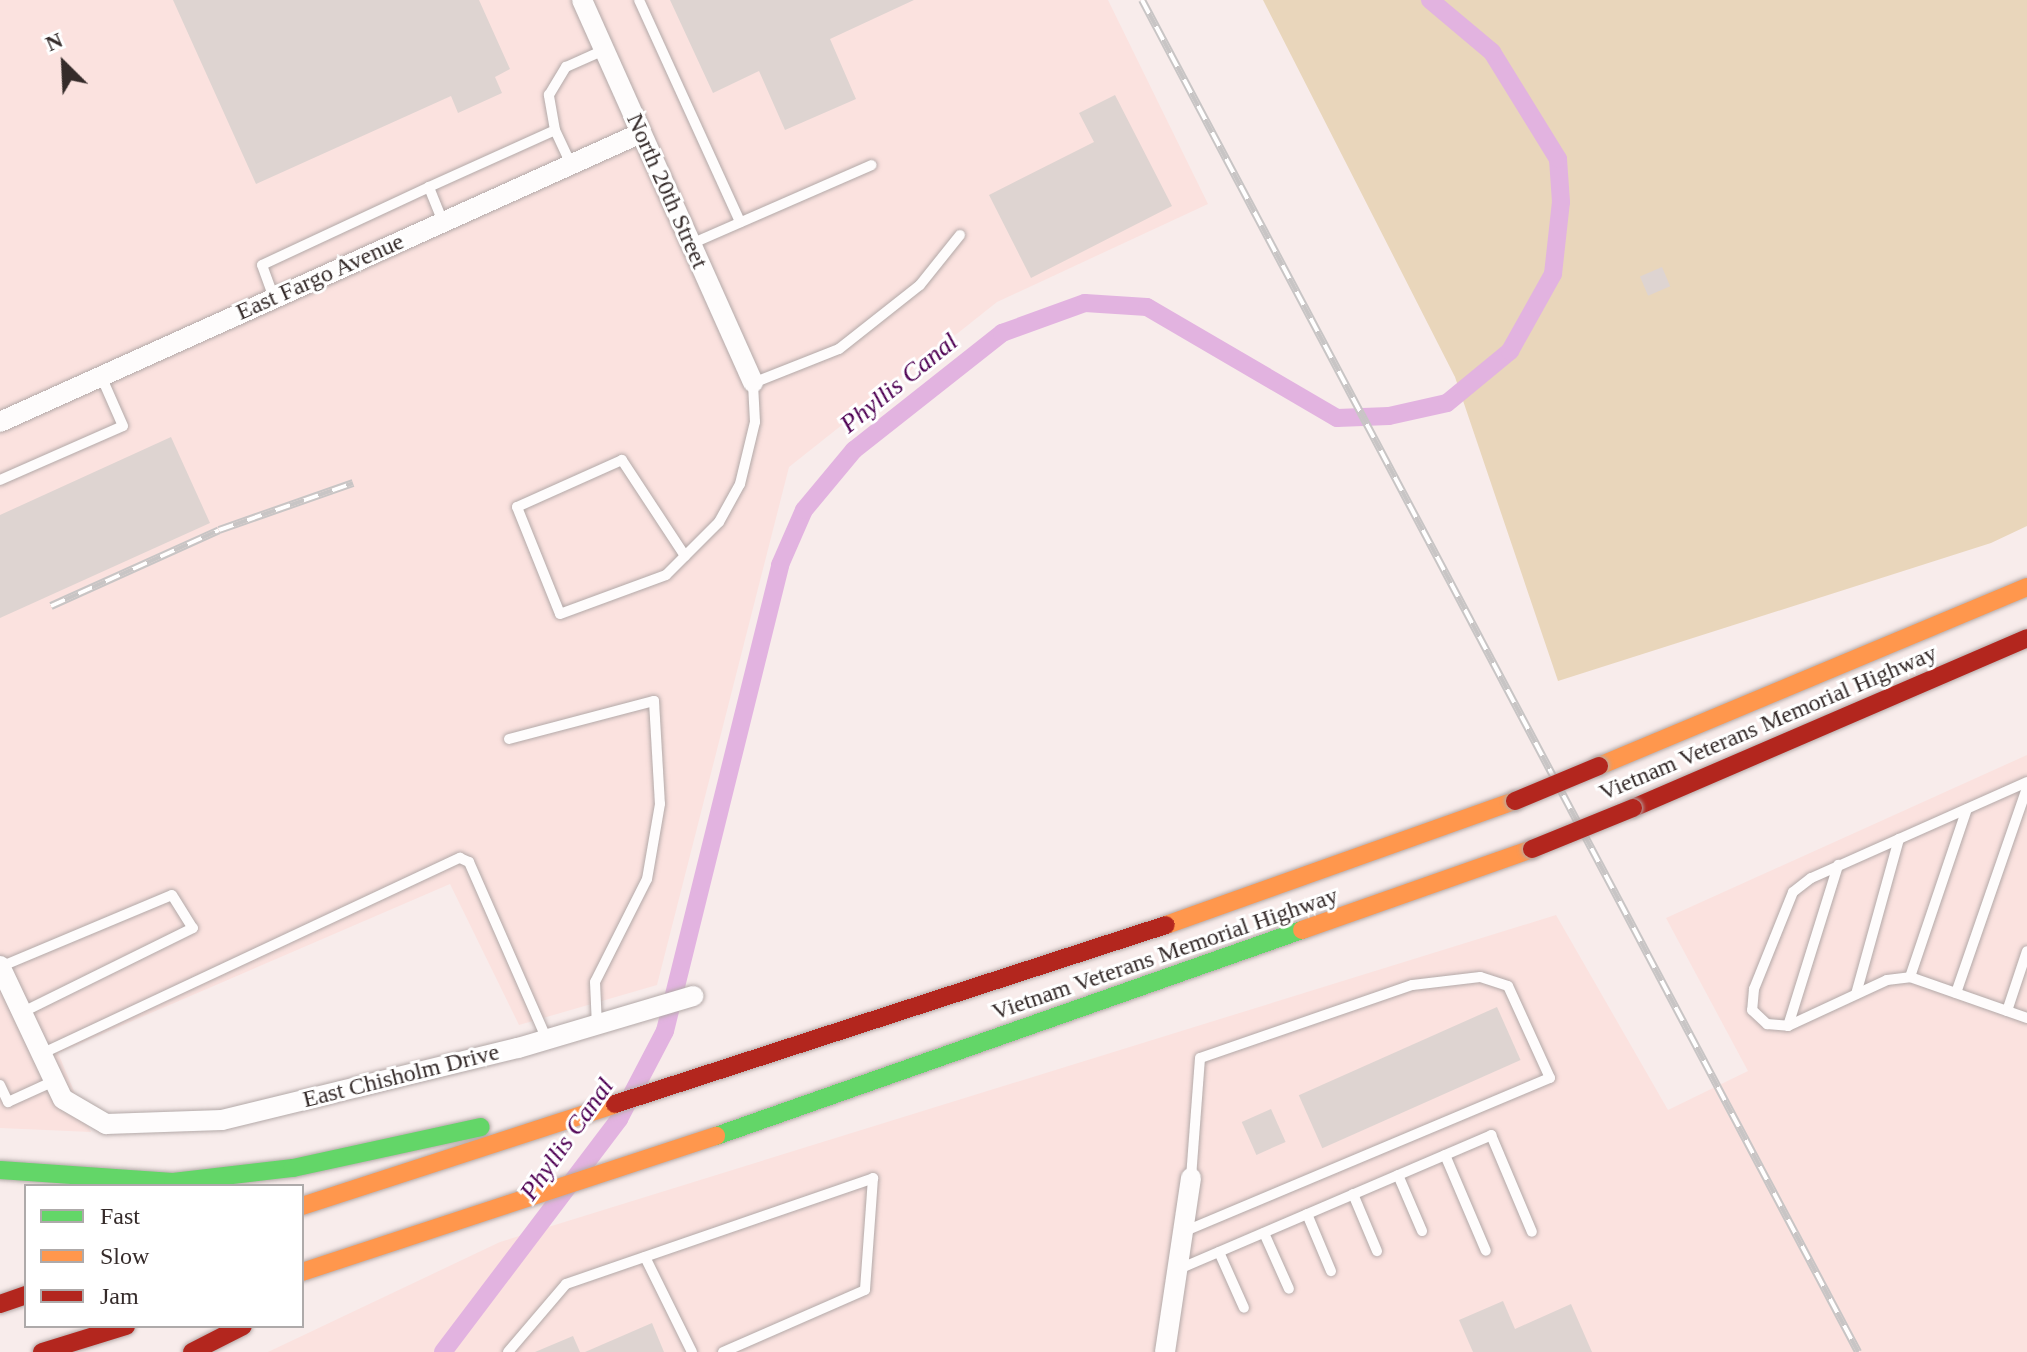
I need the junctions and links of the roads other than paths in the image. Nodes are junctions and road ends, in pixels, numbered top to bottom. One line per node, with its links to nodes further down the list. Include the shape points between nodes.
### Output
1 (582, 0): 3 (street, North 20th Street)
2 (639, 0): 10 (lane)
3 (604, 50): 4 (lane, via 566,67 549,95); 5 (street, North 20th Street)
4 (555, 130): 6 (lane); 8 (lane)
5 (641, 133): 6 (street, East Fargo Avenue); 12 (street, North 20th Street)
6 (571, 164): 9 (street, East Fargo Avenue)
7 (872, 165): 10 (lane)
8 (429, 187): 9 (lane); 13 (lane, via 262,265)
9 (443, 222): 13 (street, East Fargo Avenue)
10 (740, 222): 12 (lane)
11 (960, 235): 15 (lane, via 920,285 839,349)
12 (691, 244): 15 (street, North 20th Street)
13 (274, 298): 14 (street, East Fargo Avenue)
14 (101, 376): 16 (street, East Fargo Avenue); 17 (lane, via 123,426)
15 (753, 383): 18 (lane, via 755,422 740,484 719,522)
16 (0, 422)
17 (0, 480)
18 (685, 556): 18 (lane, via 666,575 560,614 517,507 622,460)
19 (2027, 587): 32 (highway, Vietnam Veterans Memorial Highway, bridge, via 1515,801)
20 (2027, 638): 47 (highway, Vietnam Veterans Memorial Highway, bridge, via 1532,849 1223,962 619,1165)
21 (509, 739): 36 (lane, via 654,701 660,804 647,879 595,982)
22 (2027, 785): 23 (lane); 29 (lane)
23 (1967, 809): 24 (lane); 28 (lane)
24 (1899, 839): 25 (lane); 30 (lane)
25 (1838, 865): 37 (lane); 37 (lane, via 1793,892 1754,989 1752,1010 1767,1024)
26 (2027, 951): 33 (lane)
27 (0, 967): 34 (street, East Chisholm Drive); 34 (lane, via 172,895 193,928)
28 (1910, 977): 29 (lane); 30 (lane)
29 (1956, 993): 33 (lane)
30 (1856, 994): 37 (lane)
31 (693, 996): 36 (street, East Chisholm Drive)
32 (931, 1004): 43 (highway, via 681,1067 468,1131 293,1168 173,1182); 48 (highway)
33 (2007, 1011): 35 (lane)
34 (21, 1013): 39 (street, East Chisholm Drive)
35 (2027, 1018)
36 (597, 1026): 38 (street, East Chisholm Drive)
37 (1788, 1026)
38 (547, 1040): 39 (lane, via 469,862 460,858); 40 (street, East Chisholm Drive, via 222,1120 89,1120 63,1099)
39 (41, 1054): 40 (street, East Chisholm Drive)
40 (54, 1081): 41 (lane, via 8,1102)
41 (0, 1085)
42 (1445, 1155): 44 (lane); 52 (lane, via 1491,1135); 55 (lane)
43 (0, 1170)
44 (1398, 1175): 46 (lane); 50 (lane)
45 (1191, 1178): 51 (street); 51 (lane, via 1200,1058 1412,985 1480,977 1508,986 1550,1078)
46 (1353, 1194): 49 (lane); 54 (lane)
47 (536, 1199): 59 (highway, Vietnam Veterans Memorial Highway); 61 (highway)
48 (304, 1205)
49 (1307, 1214): 53 (lane); 60 (lane)
50 (1422, 1231)
51 (1183, 1232): 58 (street)
52 (1532, 1232)
53 (1264, 1233): 56 (lane); 62 (lane)
54 (1377, 1251)
55 (1486, 1251)
56 (1219, 1252): 58 (lane); 65 (lane)
57 (645, 1257): 70 (lane, via 566,1284); 71 (lane); 72 (lane, via 873,1178 865,1290)
58 (1177, 1270): 73 (street)
59 (304, 1271)
60 (1331, 1271)
61 (328, 1286)
62 (1289, 1289)
63 (24, 1296): 64 (highway)
64 (0, 1304)
65 (1244, 1308)
66 (120, 1328): 68 (highway)
67 (239, 1328): 69 (highway)
68 (42, 1352)
69 (192, 1352)
70 (508, 1352)
71 (692, 1352)
72 (723, 1352)
73 (1165, 1352)

